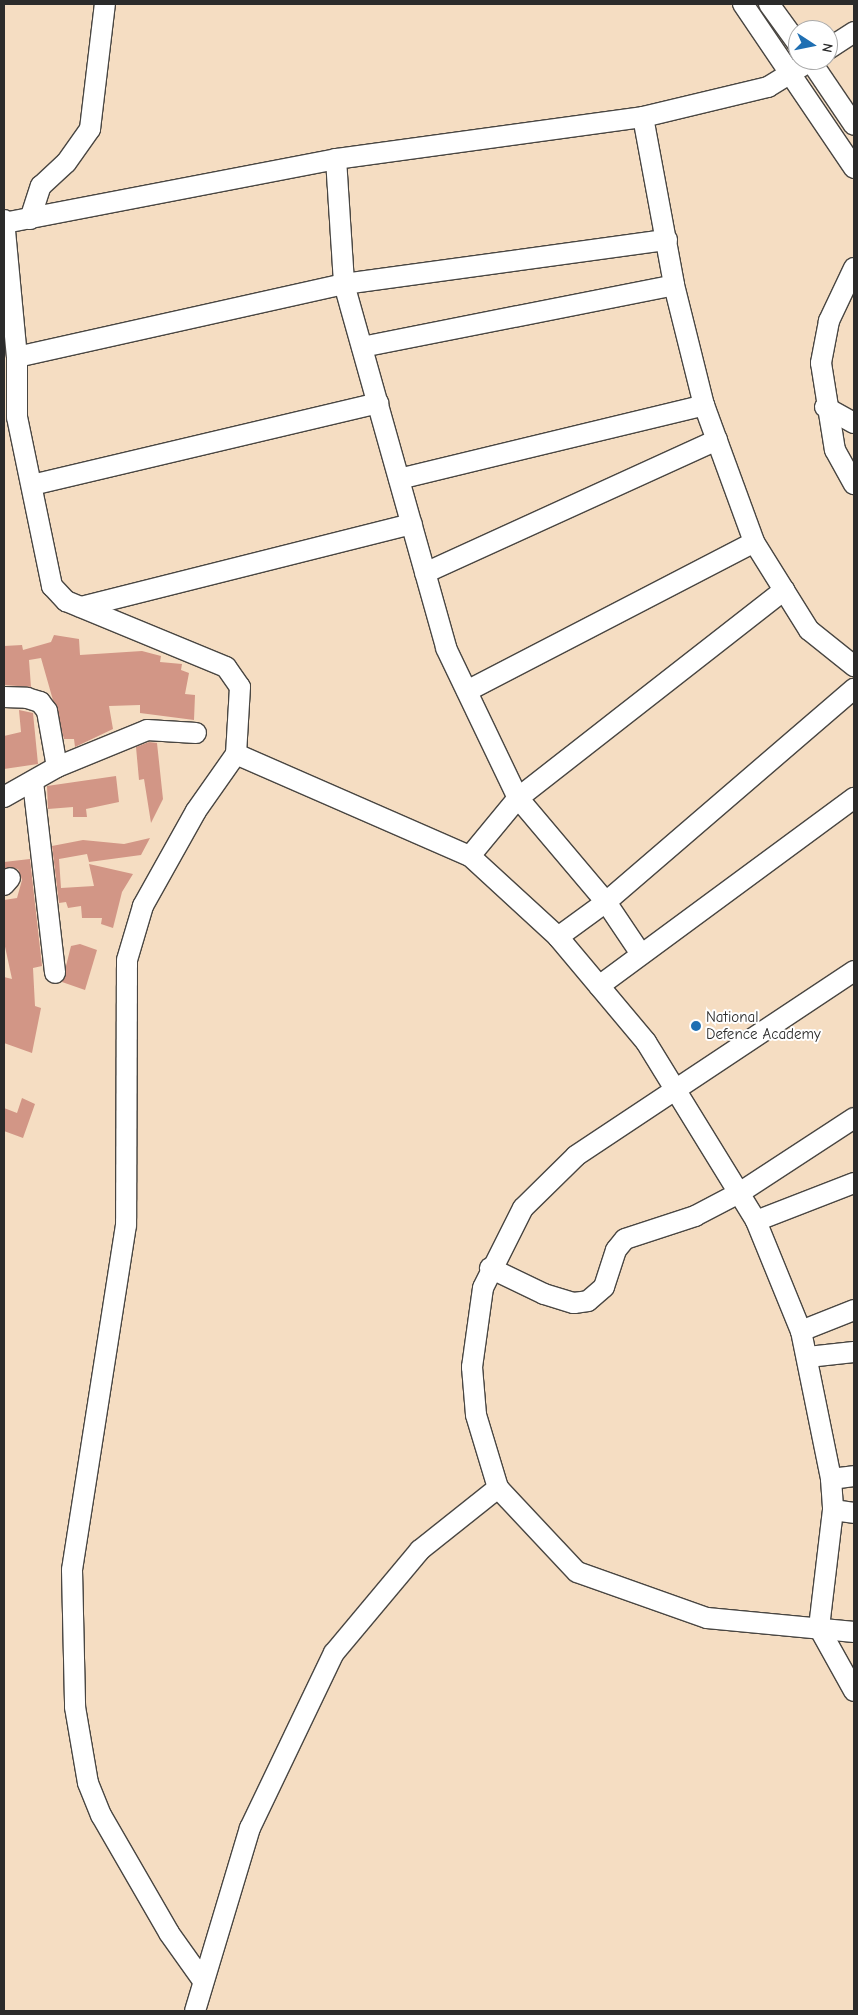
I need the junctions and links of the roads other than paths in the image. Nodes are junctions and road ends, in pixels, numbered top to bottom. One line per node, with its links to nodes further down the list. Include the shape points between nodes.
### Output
1 (105, 4): 14 (street, via 90,129 66,163 40,186)
2 (743, 4): 9 (street)
3 (769, 4): 4 (street)
4 (788, 30)
5 (854, 32): 6 (street)
6 (838, 42)
7 (796, 70): 9 (street)
8 (818, 70): 11 (street)
9 (792, 73): 10 (street, via 768,87); 13 (street)
10 (643, 117): 12 (street); 16 (street)
11 (854, 125)
12 (336, 159): 14 (street); 18 (street)
13 (854, 168)
14 (30, 219): 15 (street)
15 (4, 222): 21 (street)
16 (667, 240): 18 (street); 19 (street)
17 (851, 277): 24 (street, via 828,321 821,363)
18 (344, 284): 20 (street); 21 (street)
19 (674, 285): 20 (street); 23 (street)
20 (362, 347): 22 (street)
21 (17, 357): 29 (street, via 17,417)
22 (378, 402): 27 (street); 29 (street)
23 (704, 405): 26 (street); 27 (street)
24 (825, 407): 25 (street); 28 (street, via 835,450)
25 (854, 423)
26 (717, 440): 31 (street); 32 (street)
27 (399, 479): 30 (street)
28 (854, 484)
29 (32, 485): 34 (street, via 52,586 66,601)
30 (412, 524): 32 (street); 34 (street)
31 (754, 542): 33 (street); 37 (street)
32 (425, 573): 37 (street, via 446,648)
33 (784, 590): 35 (street, via 809,630); 44 (street)
34 (81, 607): 40 (street, via 226,667 240,686)
35 (854, 666)
36 (854, 689): 47 (street)
37 (466, 691): 44 (street)
38 (4, 698): 41 (street, via 27,698 40,702 47,711)
39 (196, 733): 41 (street, via 147,730)
40 (236, 754): 46 (street); 71 (street, via 196,811 144,906 127,960 126,1225 72,1570 75,1707 88,1782 101,1815 169,1933)
41 (57, 767): 42 (street)
42 (33, 782): 43 (street); 51 (street)
43 (4, 797)
44 (518, 798): 46 (street); 47 (street)
45 (854, 798): 49 (street)
46 (470, 856): 48 (street)
47 (606, 902): 48 (street); 49 (street)
48 (558, 937): 52 (street)
49 (642, 954): 52 (street)
50 (854, 971): 53 (street)
51 (55, 973)
52 (599, 986): 53 (street, via 646,1042)
53 (676, 1088): 56 (street); 58 (street, via 576,1156 522,1208)
54 (854, 1118): 56 (street)
55 (854, 1183): 57 (street)
56 (741, 1192): 57 (street); 58 (street, via 695,1216 625,1239 616,1250 604,1287 588,1301 574,1303 544,1294)
57 (756, 1221): 60 (street)
58 (490, 1268): 65 (street, via 475,1329 472,1367 476,1415)
59 (854, 1310): 60 (street)
60 (800, 1331): 62 (street)
61 (854, 1352): 62 (street)
62 (808, 1356): 64 (street)
63 (854, 1476): 64 (street)
64 (831, 1479): 66 (street)
65 (498, 1488): 68 (street, via 577,1572 707,1618); 71 (street, via 420,1550 334,1653 250,1828)
66 (833, 1510): 67 (street); 68 (street)
67 (854, 1512)
68 (819, 1628): 69 (street); 70 (street)
69 (854, 1632)
70 (854, 1691)
71 (201, 1978): 72 (street)
72 (194, 2011)

